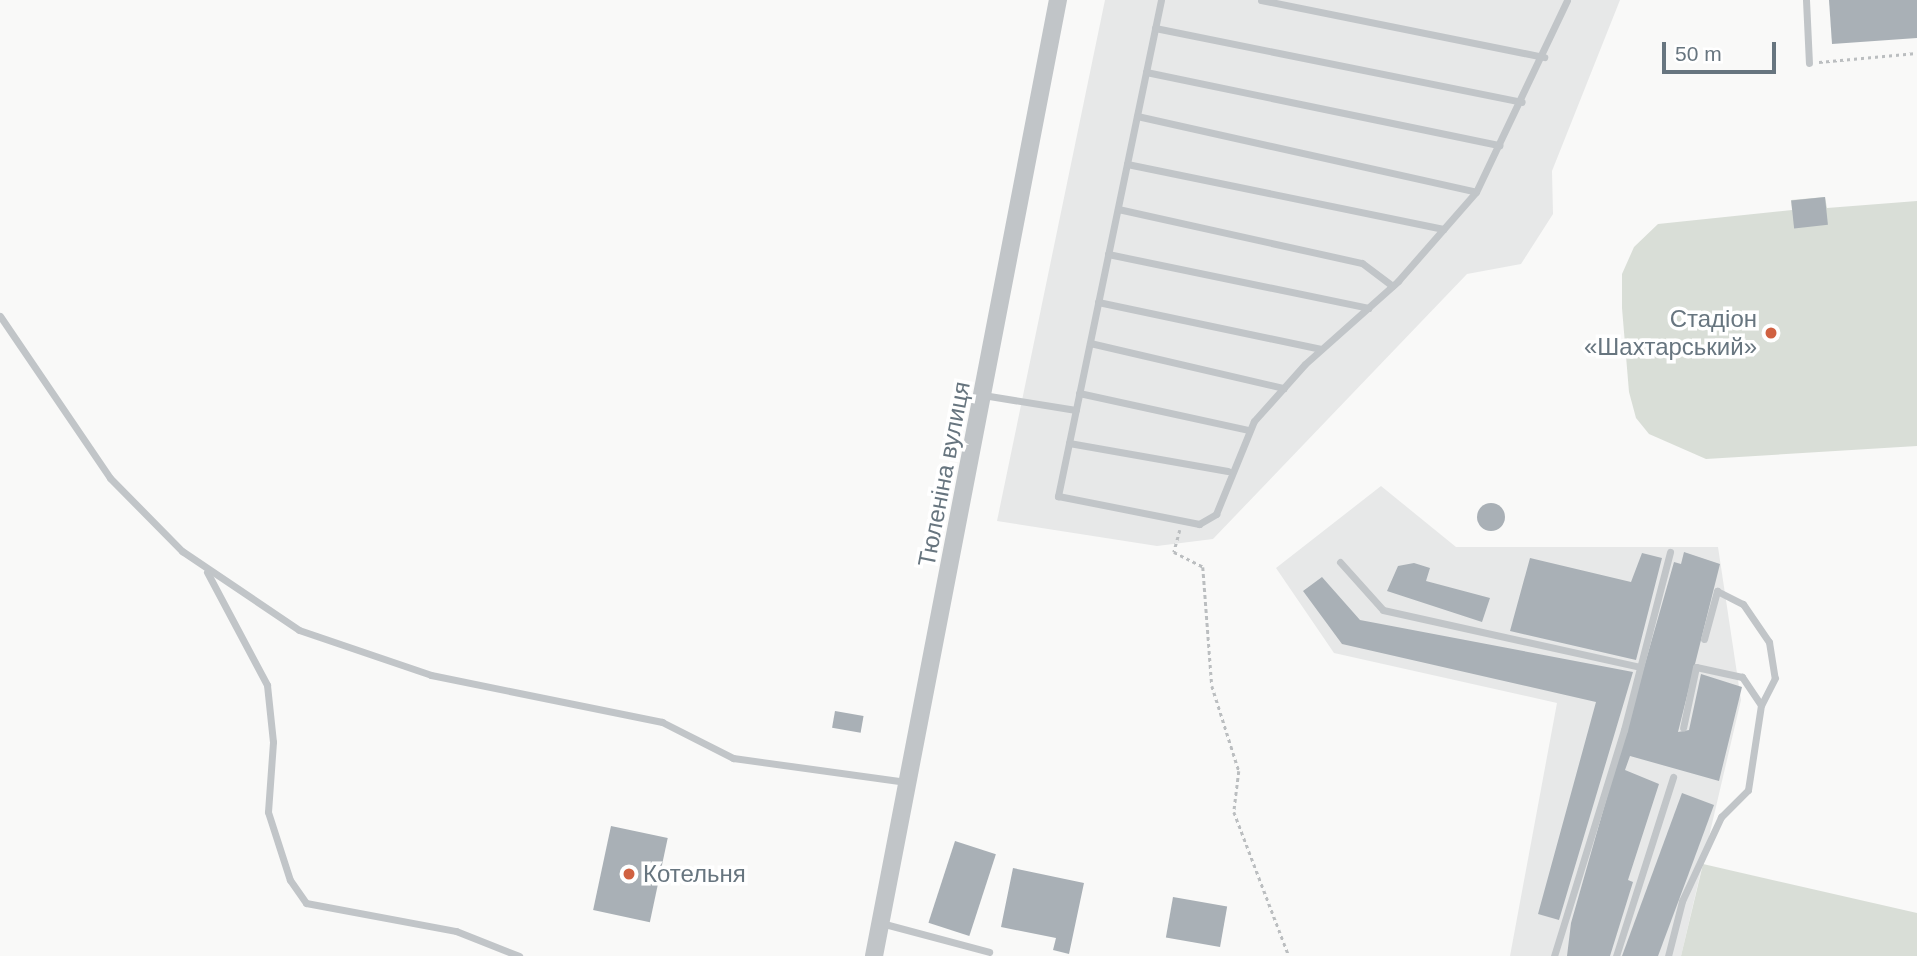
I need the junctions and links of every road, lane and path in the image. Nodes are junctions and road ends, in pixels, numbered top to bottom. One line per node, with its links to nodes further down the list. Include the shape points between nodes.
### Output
1 (1058, 0): 27 (street, Тюленіна вулиця)
2 (1161, 0): 6 (lane)
3 (1261, 0): 8 (lane)
4 (1567, 0): 8 (lane)
5 (1806, 0): 9 (lane)
6 (1155, 28): 10 (lane); 11 (lane)
7 (1917, 53): 9 (path)
8 (1544, 57): 11 (lane)
9 (1809, 62)
10 (1146, 72): 12 (lane); 13 (lane)
11 (1521, 102): 13 (lane)
12 (1137, 116): 14 (lane); 15 (lane)
13 (1500, 145): 15 (lane)
14 (1127, 164): 16 (lane); 17 (lane)
15 (1476, 192): 17 (lane)
16 (1118, 209): 18 (lane); 19 (lane, via 1362,263)
17 (1443, 229): 19 (lane)
18 (1108, 254): 20 (lane); 21 (lane)
19 (1392, 286): 21 (lane)
20 (1098, 302): 23 (lane); 24 (lane)
21 (1368, 308): 24 (lane)
22 (0, 316): 35 (lane, via 110,478)
23 (1090, 343): 25 (lane); 26 (lane)
24 (1321, 349): 25 (lane)
25 (1284, 388): 29 (lane)
26 (1079, 393): 28 (lane); 29 (lane)
27 (983, 395): 28 (lane); 41 (street, Тюленіна вулиця)
28 (1076, 410): 30 (lane)
29 (1249, 430): 31 (lane)
30 (1069, 443): 31 (lane); 32 (lane, via 1058,496)
31 (1228, 471): 32 (lane, via 1216,514 1199,524)
32 (1183, 520): 46 (path, via 1174,552 1203,567 1212,686 1239,771 1234,812)
33 (1670, 552): 37 (lane)
34 (1340, 562): 37 (lane, via 1383,610)
35 (201, 564): 41 (lane, via 299,630 431,675 662,722 733,758); 44 (lane, via 221,590 267,685 273,742 268,812 290,880 306,902 456,931)
36 (1704, 639): 38 (lane, via 1717,591 1743,604 1769,642 1775,678)
37 (1640, 667): 47 (lane)
38 (1761, 705): 39 (lane, via 1742,677 1696,667); 49 (lane, via 1748,790 1721,817 1682,901)
39 (1683, 728)
40 (1673, 777): 48 (lane)
41 (911, 783): 42 (street, Тюленіна вулиця)
42 (880, 923): 43 (lane); 45 (street, Тюленіна вулиця)
43 (989, 952)
44 (519, 956)
45 (874, 956)
46 (1289, 956)
47 (1553, 956)
48 (1616, 956)
49 (1668, 956)

